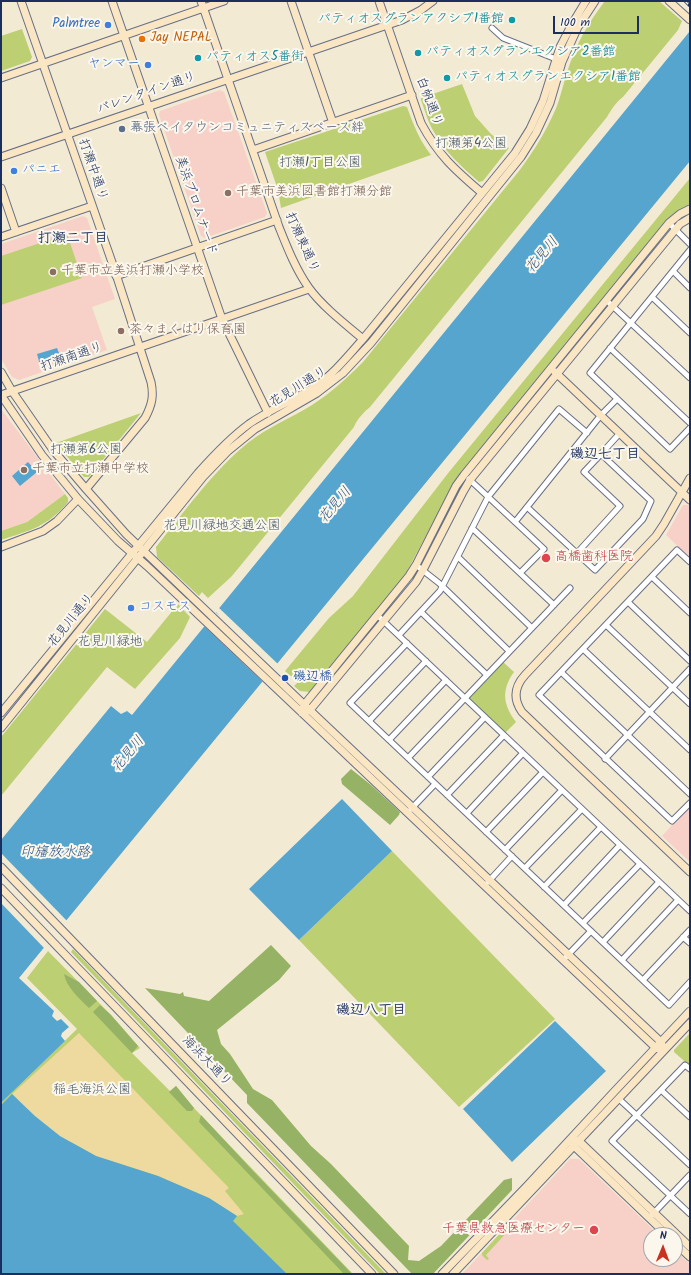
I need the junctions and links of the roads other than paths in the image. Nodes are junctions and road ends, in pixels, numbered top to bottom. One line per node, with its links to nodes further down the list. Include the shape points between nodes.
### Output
1 (21, 1): 17 (street, 打瀬中通り)
2 (112, 1): 14 (street, 美浜プロムナード)
3 (224, 1): 10 (street)
4 (291, 1): 15 (street)
5 (379, 1): 12 (street, 白帆通り)
6 (433, 1): 12 (street, バレンタイン通り, via 412,15)
7 (586, 1): 16 (street, 花見川通り)
8 (596, 1): 78 (street, 花見川通り, via 578,27 562,62 550,103 521,157 371,343 332,383 254,429 228,451)
9 (669, 1): 11 (street)
10 (202, 4): 14 (street); 19 (street, 打瀬東通り)
11 (687, 18)
12 (387, 24): 15 (street, バレンタイン通り); 20 (street, 白帆通り)
13 (492, 28): 16 (street, via 503,38)
14 (124, 36): 17 (street); 21 (street, 美浜プロムナード)
15 (308, 52): 19 (street, バレンタイン通り); 22 (street)
16 (556, 59): 27 (street, 花見川通り, via 543,101 530,129 515,153)
17 (42, 64): 18 (street); 23 (street, 打瀬中通り)
18 (1, 78)
19 (228, 79): 21 (street, バレンタイン通り); 24 (street, 打瀬東通り)
20 (412, 95): 22 (street); 27 (street, 白帆通り, via 421,123 435,148 457,173)
21 (148, 107): 23 (street, バレンタイン通り); 37 (street, 美浜プロムナード)
22 (333, 123): 24 (street)
23 (67, 134): 25 (street, バレンタイン通り); 28 (street, 打瀬中通り)
24 (253, 150): 31 (street, 打瀬東通り)
25 (1, 157)
26 (1, 188): 34 (street)
27 (482, 193): 49 (street, 花見川通り)
28 (92, 206): 34 (street); 40 (street, 打瀬中通り)
29 (690, 209): 32 (street)
30 (690, 218): 33 (street)
31 (277, 220): 37 (street); 41 (street, 打瀬東通り)
32 (669, 223): 33 (street); 44 (street)
33 (675, 230): 36 (street); 45 (street)
34 (16, 232): 35 (street)
35 (1, 237)
36 (690, 244)
37 (197, 247): 40 (street); 46 (street, 美浜プロムナード)
38 (690, 250): 39 (street)
39 (673, 271): 42 (street); 43 (street)
40 (116, 276): 50 (street, 打瀬中通り)
41 (309, 288): 46 (street, 打瀬南通り); 49 (street, 打瀬東通り)
42 (690, 288)
43 (652, 297): 47 (street); 48 (street)
44 (606, 300): 45 (street); 52 (street)
45 (613, 306): 47 (street); 54 (street)
46 (222, 319): 50 (street, 打瀬南通り); 59 (street, 美浜プロムナード)
47 (631, 322): 51 (street); 55 (street)
48 (690, 333)
49 (363, 339): 59 (street, 花見川通り, via 339,367 313,388)
50 (140, 347): 56 (street, 打瀬南通り); 69 (street, 打瀬中通り, via 153,390 150,408 145,418)
51 (610, 348): 58 (street, via 590,373); 61 (street)
52 (551, 367): 54 (street); 66 (street)
53 (1, 372): 56 (street)
54 (558, 374): 60 (street); 68 (street)
55 (690, 378)
56 (12, 391): 57 (street, 打瀬南通り); 69 (street, via 53,450)
57 (1, 395): 72 (street, via 42,455)
58 (617, 399): 60 (street); 62 (street, via 670,449)
59 (268, 413): 78 (street, 花見川通り, via 249,424 222,446 198,473)
60 (601, 415): 63 (street); 64 (street)
61 (690, 423)
62 (690, 428)
63 (587, 433): 71 (street, via 560,409); 74 (street)
64 (620, 433): 65 (street); 70 (street)
65 (601, 454): 79 (street, via 584,472 620,506); 79 (street, via 651,501 643,519 595,570)
66 (464, 475): 68 (street); 83 (street)
67 (690, 478): 70 (street)
68 (470, 480): 71 (street); 84 (street)
69 (86, 489): 78 (street)
70 (682, 492): 73 (street); 145 (street, via 656,536 524,675 516,687 515,694 522,712)
71 (488, 497): 75 (street); 76 (street)
72 (78, 499): 77 (street, via 57,521 43,531); 80 (street)
73 (690, 500)
74 (527, 507): 75 (street); 79 (street)
75 (515, 522): 85 (street, via 544,549)
76 (472, 528): 81 (street); 85 (street)
77 (1, 546)
78 (141, 548): 80 (street, 花見川通り); 91 (street)
79 (577, 553)
80 (135, 555): 91 (street); 116 (street, 花見川通り); 119 (street, 花見川通り)
81 (458, 558): 87 (street); 97 (street)
82 (690, 562): 86 (street, via 677,550)
83 (416, 565): 84 (street); 94 (street)
84 (423, 570): 87 (street); 95 (street)
85 (520, 573): 90 (street)
86 (652, 576): 89 (street); 93 (street)
87 (443, 587): 92 (street); 101 (street)
88 (570, 588): 90 (street)
89 (628, 602): 96 (street); 103 (street)
90 (554, 605): 97 (street)
91 (201, 612): 108 (street)
92 (420, 612): 98 (street); 106 (street)
93 (690, 613)
94 (377, 615): 95 (street); 112 (street)
95 (384, 621): 98 (street); 113 (street)
96 (606, 625): 100 (street); 109 (street)
97 (532, 628): 101 (street)
98 (399, 635): 99 (street)
99 (407, 643): 102 (street); 118 (street, via 350,703)
100 (583, 649): 105 (street); 114 (street)
101 (509, 651): 106 (street)
102 (426, 661): 107 (street); 118 (street)
103 (690, 661)
104 (690, 669): 109 (street)
105 (561, 672): 121 (street); 126 (street, via 539,695)
106 (486, 675): 110 (street)
107 (446, 680): 110 (street); 122 (street)
108 (278, 685): 112 (street); 115 (street)
109 (672, 688): 111 (street); 114 (street)
110 (465, 698): 117 (street); 125 (street)
111 (690, 704)
112 (304, 705): 113 (street); 115 (street)
113 (310, 710): 115 (street); 135 (street)
114 (650, 712): 121 (street); 123 (street)
115 (302, 713): 135 (street)
116 (1, 714)
117 (485, 717): 120 (street); 128 (street)
118 (369, 721): 122 (street)
119 (1, 728)
120 (504, 735): 124 (street); 132 (street)
121 (628, 735): 126 (street); 131 (street)
122 (389, 740): 125 (street)
123 (690, 750)
124 (523, 753): 127 (street); 136 (street)
125 (408, 758): 128 (street)
126 (605, 759): 133 (street, via 672,821)
127 (543, 772): 130 (street); 138 (street)
128 (428, 777): 129 (street)
129 (435, 784): 132 (street); 135 (street)
130 (562, 790): 134 (street); 140 (street)
131 (690, 794)
132 (447, 795): 136 (street)
133 (690, 802)
134 (582, 809): 137 (street); 144 (street)
135 (410, 810): 147 (street)
136 (467, 813): 138 (street)
137 (601, 827): 139 (street); 148 (street)
138 (486, 832): 140 (street)
139 (620, 845): 142 (street); 151 (street)
140 (505, 850): 141 (street)
141 (512, 856): 144 (street); 147 (street)
142 (640, 864): 146 (street); 153 (street)
143 (1, 866): 186 (street, 海浜大通り)
144 (525, 868): 148 (street)
145 (690, 872)
146 (659, 882): 150 (street); 157 (street)
147 (487, 883): 159 (street)
148 (544, 887): 151 (street)
149 (1, 888): 185 (street, 海浜大通り)
150 (678, 900): 152 (street); 160 (street)
151 (564, 905): 153 (street)
152 (690, 911)
153 (583, 923): 155 (street)
154 (690, 930): 156 (street)
155 (591, 931): 157 (street); 159 (street)
156 (683, 937): 158 (street); 161 (street)
157 (602, 942): 160 (street)
158 (690, 944)
159 (566, 957): 165 (street)
160 (622, 960): 161 (street)
161 (642, 980): 162 (street, via 669,1005)
162 (690, 982)
163 (690, 1011): 165 (street)
164 (690, 1023): 166 (street)
165 (658, 1045): 166 (street); 172 (street)
166 (664, 1050): 169 (street)
167 (690, 1069): 168 (street, via 685,1065)
168 (661, 1090): 170 (street); 171 (street)
169 (619, 1098): 170 (street); 173 (street)
170 (637, 1115): 174 (street); 176 (street, via 612,1141)
171 (690, 1117)
172 (571, 1138): 173 (street); 177 (street)
173 (577, 1144): 179 (street); 180 (street)
174 (690, 1165)
175 (690, 1175): 176 (street)
176 (670, 1195): 178 (street); 179 (street)
177 (499, 1214): 180 (street); 183 (street)
178 (690, 1214)
179 (651, 1215): 181 (street); 182 (street)
180 (505, 1220): 184 (street)
181 (661, 1227)
182 (690, 1247)
183 (466, 1249): 184 (street); 187 (street)
184 (472, 1254): 188 (street)
185 (372, 1274)
186 (394, 1274)
187 (442, 1274)
188 (453, 1274)

